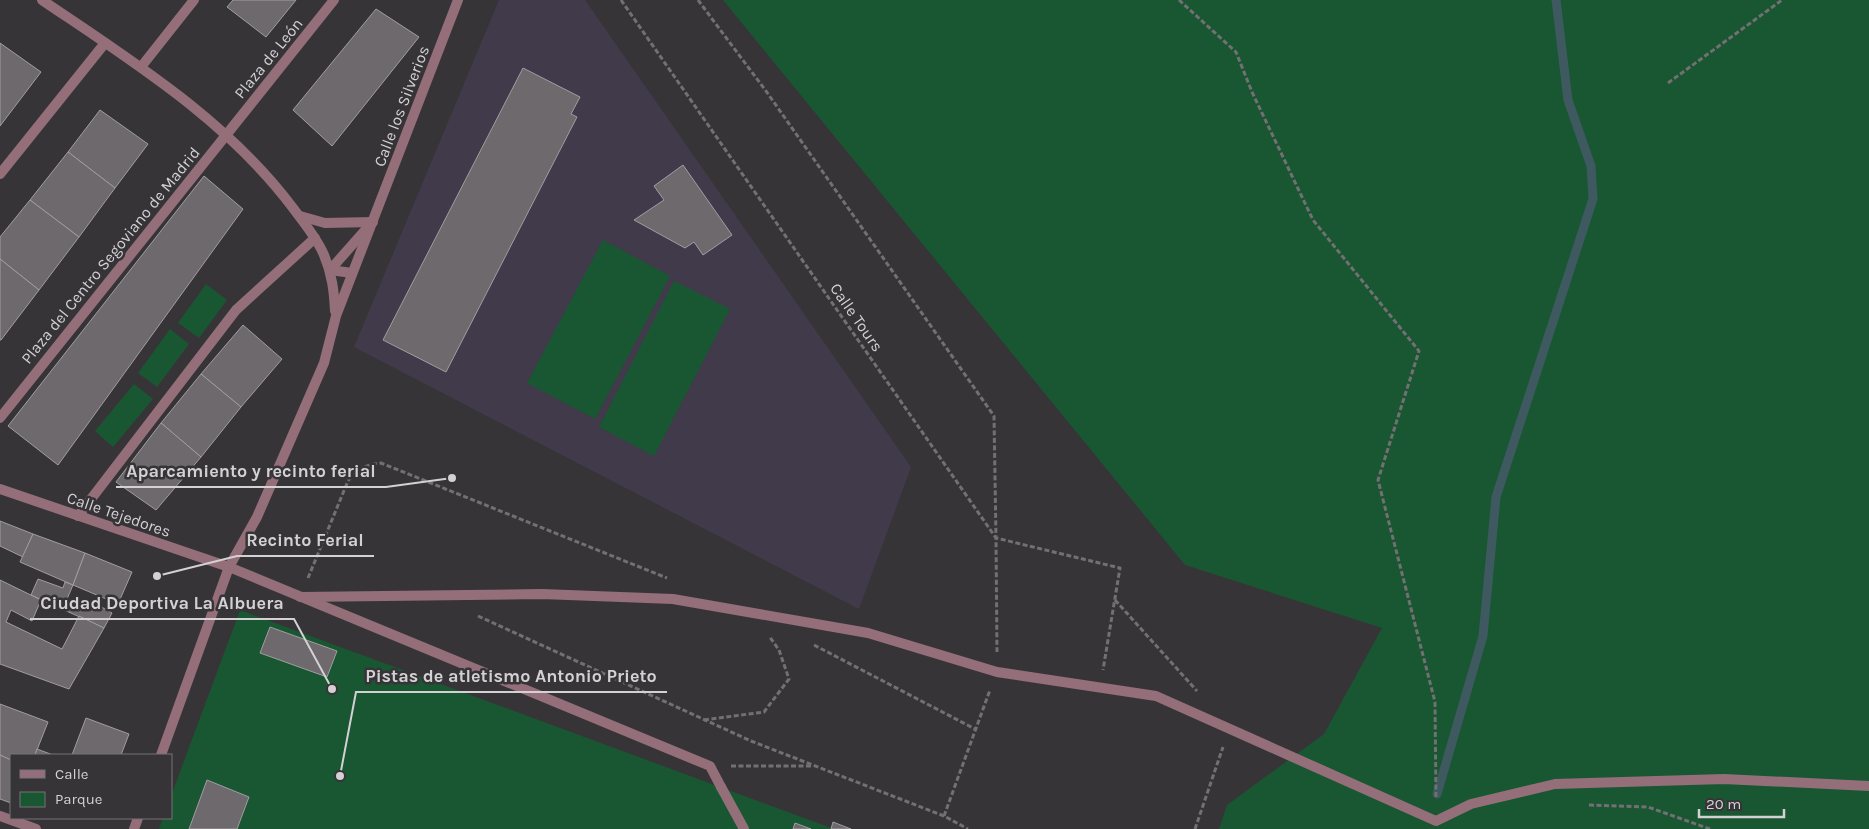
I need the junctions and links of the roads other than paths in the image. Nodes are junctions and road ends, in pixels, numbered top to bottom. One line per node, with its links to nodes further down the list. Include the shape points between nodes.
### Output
1 (42, 0): 5 (street)
2 (194, 0): 6 (street)
3 (334, 0): 7 (street, Plaza de León)
4 (458, 0): 10 (street, Calle los Silverios)
5 (106, 43): 6 (street); 8 (street)
6 (141, 67): 7 (street)
7 (226, 134): 9 (street, via 276,185); 15 (street, Plaza del Centro Segoviano de Madrid)
8 (0, 174)
9 (299, 216): 10 (street, via 325,223); 11 (street)
10 (373, 222): 12 (street, Calle los Silverios); 13 (street, Calle los Silverios)
11 (315, 238): 12 (street); 17 (street, via 236,310)
12 (330, 270): 13 (street); 14 (street)
13 (352, 273): 14 (street, Calle los Silverios)
14 (336, 316): 18 (street, Calle los Silverios, via 320,372 257,517)
15 (0, 418)
16 (0, 489): 17 (street, Calle Tejedores)
17 (78, 516): 18 (street, Calle Tejedores)
18 (229, 567): 19 (street, Calle Tejedores); 20 (street, Calle los Silverios)
19 (300, 597): 21 (street, via 542,594 673,599 868,633 997,672 1156,696 1436,821 1471,804 1554,784 1724,779); 24 (street, Calle Tejedores, via 710,766)
20 (161, 754)
21 (1869, 786)
22 (0, 816): 23 (street)
23 (36, 829)
24 (744, 829)

